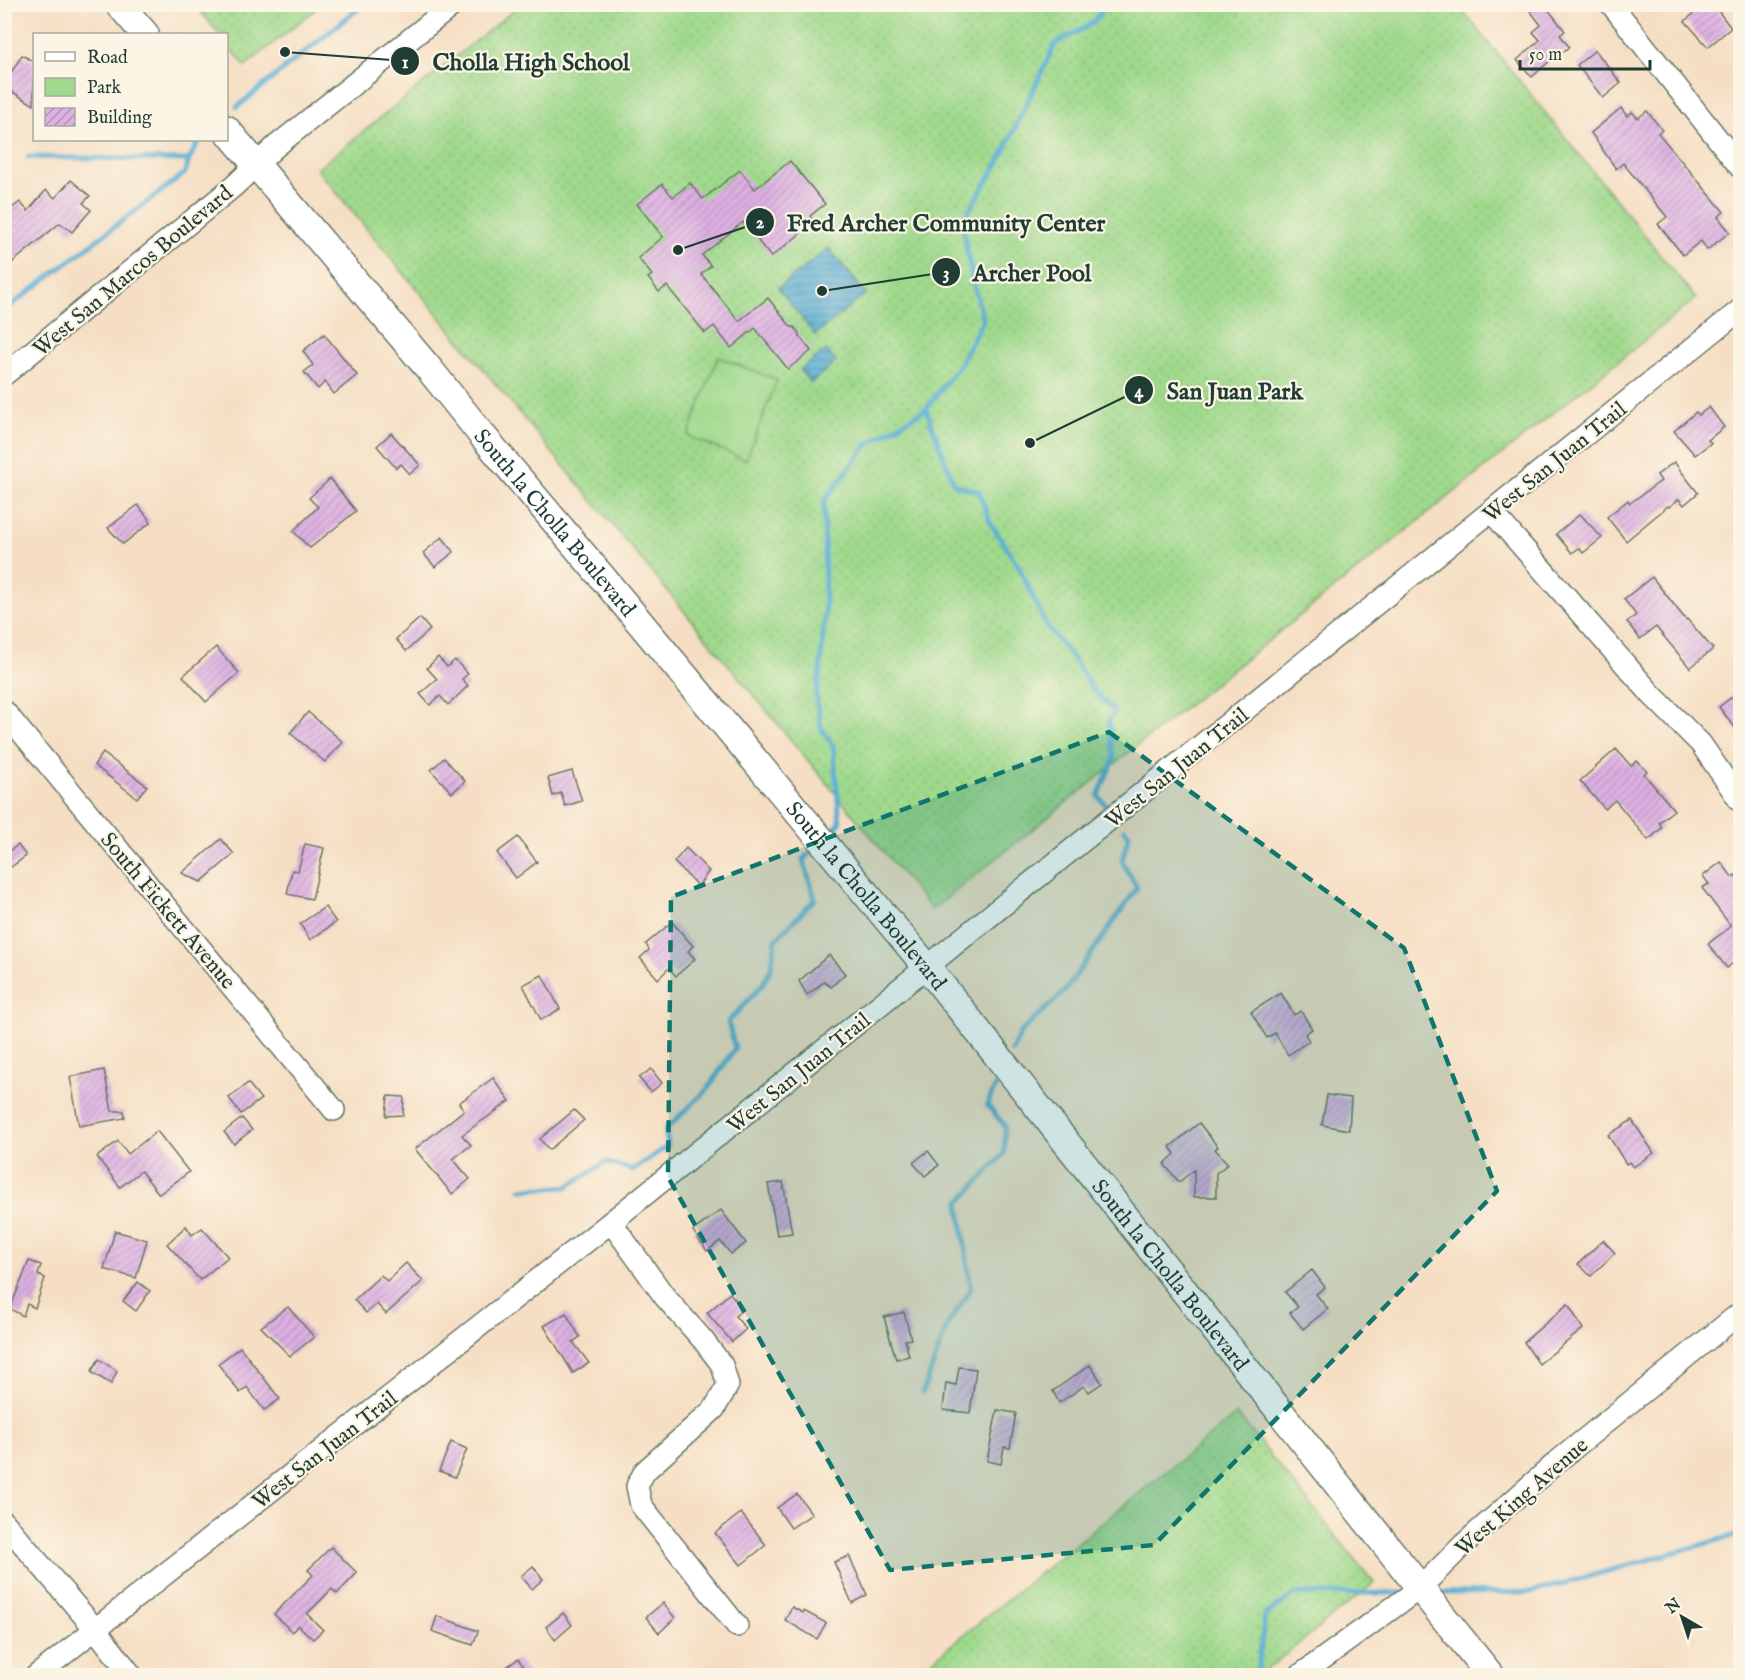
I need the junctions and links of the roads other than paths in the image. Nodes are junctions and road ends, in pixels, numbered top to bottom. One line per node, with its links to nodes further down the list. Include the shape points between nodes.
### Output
1 (119, 4): 4 (main road)
2 (454, 4): 6 (street, West San Marcos Boulevard)
3 (1611, 4): 7 (street)
4 (144, 33)
5 (228, 131): 6 (main road, South la Cholla Boulevard)
6 (257, 164): 9 (street, West San Marcos Boulevard); 13 (main road, South la Cholla Boulevard)
7 (1740, 167)
8 (1740, 310): 10 (street, West San Juan Trail)
9 (4, 375)
10 (1492, 512): 12 (street, via 1652,695 1701,744); 13 (street, West San Juan Trail)
11 (4, 711): 14 (street, South Fickett Avenue)
12 (1740, 801)
13 (927, 967): 15 (street, West San Juan Trail); 18 (main road, South la Cholla Boulevard)
14 (334, 1110)
15 (611, 1222): 19 (street, via 665,1297 722,1365 728,1385 714,1409 645,1472 637,1485 641,1505); 20 (street, West San Juan Trail)
16 (1740, 1313): 18 (street, West King Avenue, via 1558,1461)
17 (4, 1522): 20 (street)
18 (1420, 1588): 23 (street, West King Avenue); 24 (main road, South la Cholla Boulevard)
19 (737, 1626)
20 (96, 1630): 21 (street, West San Juan Trail); 22 (street)
21 (36, 1676)
22 (132, 1676)
23 (1299, 1676)
24 (1491, 1676)

